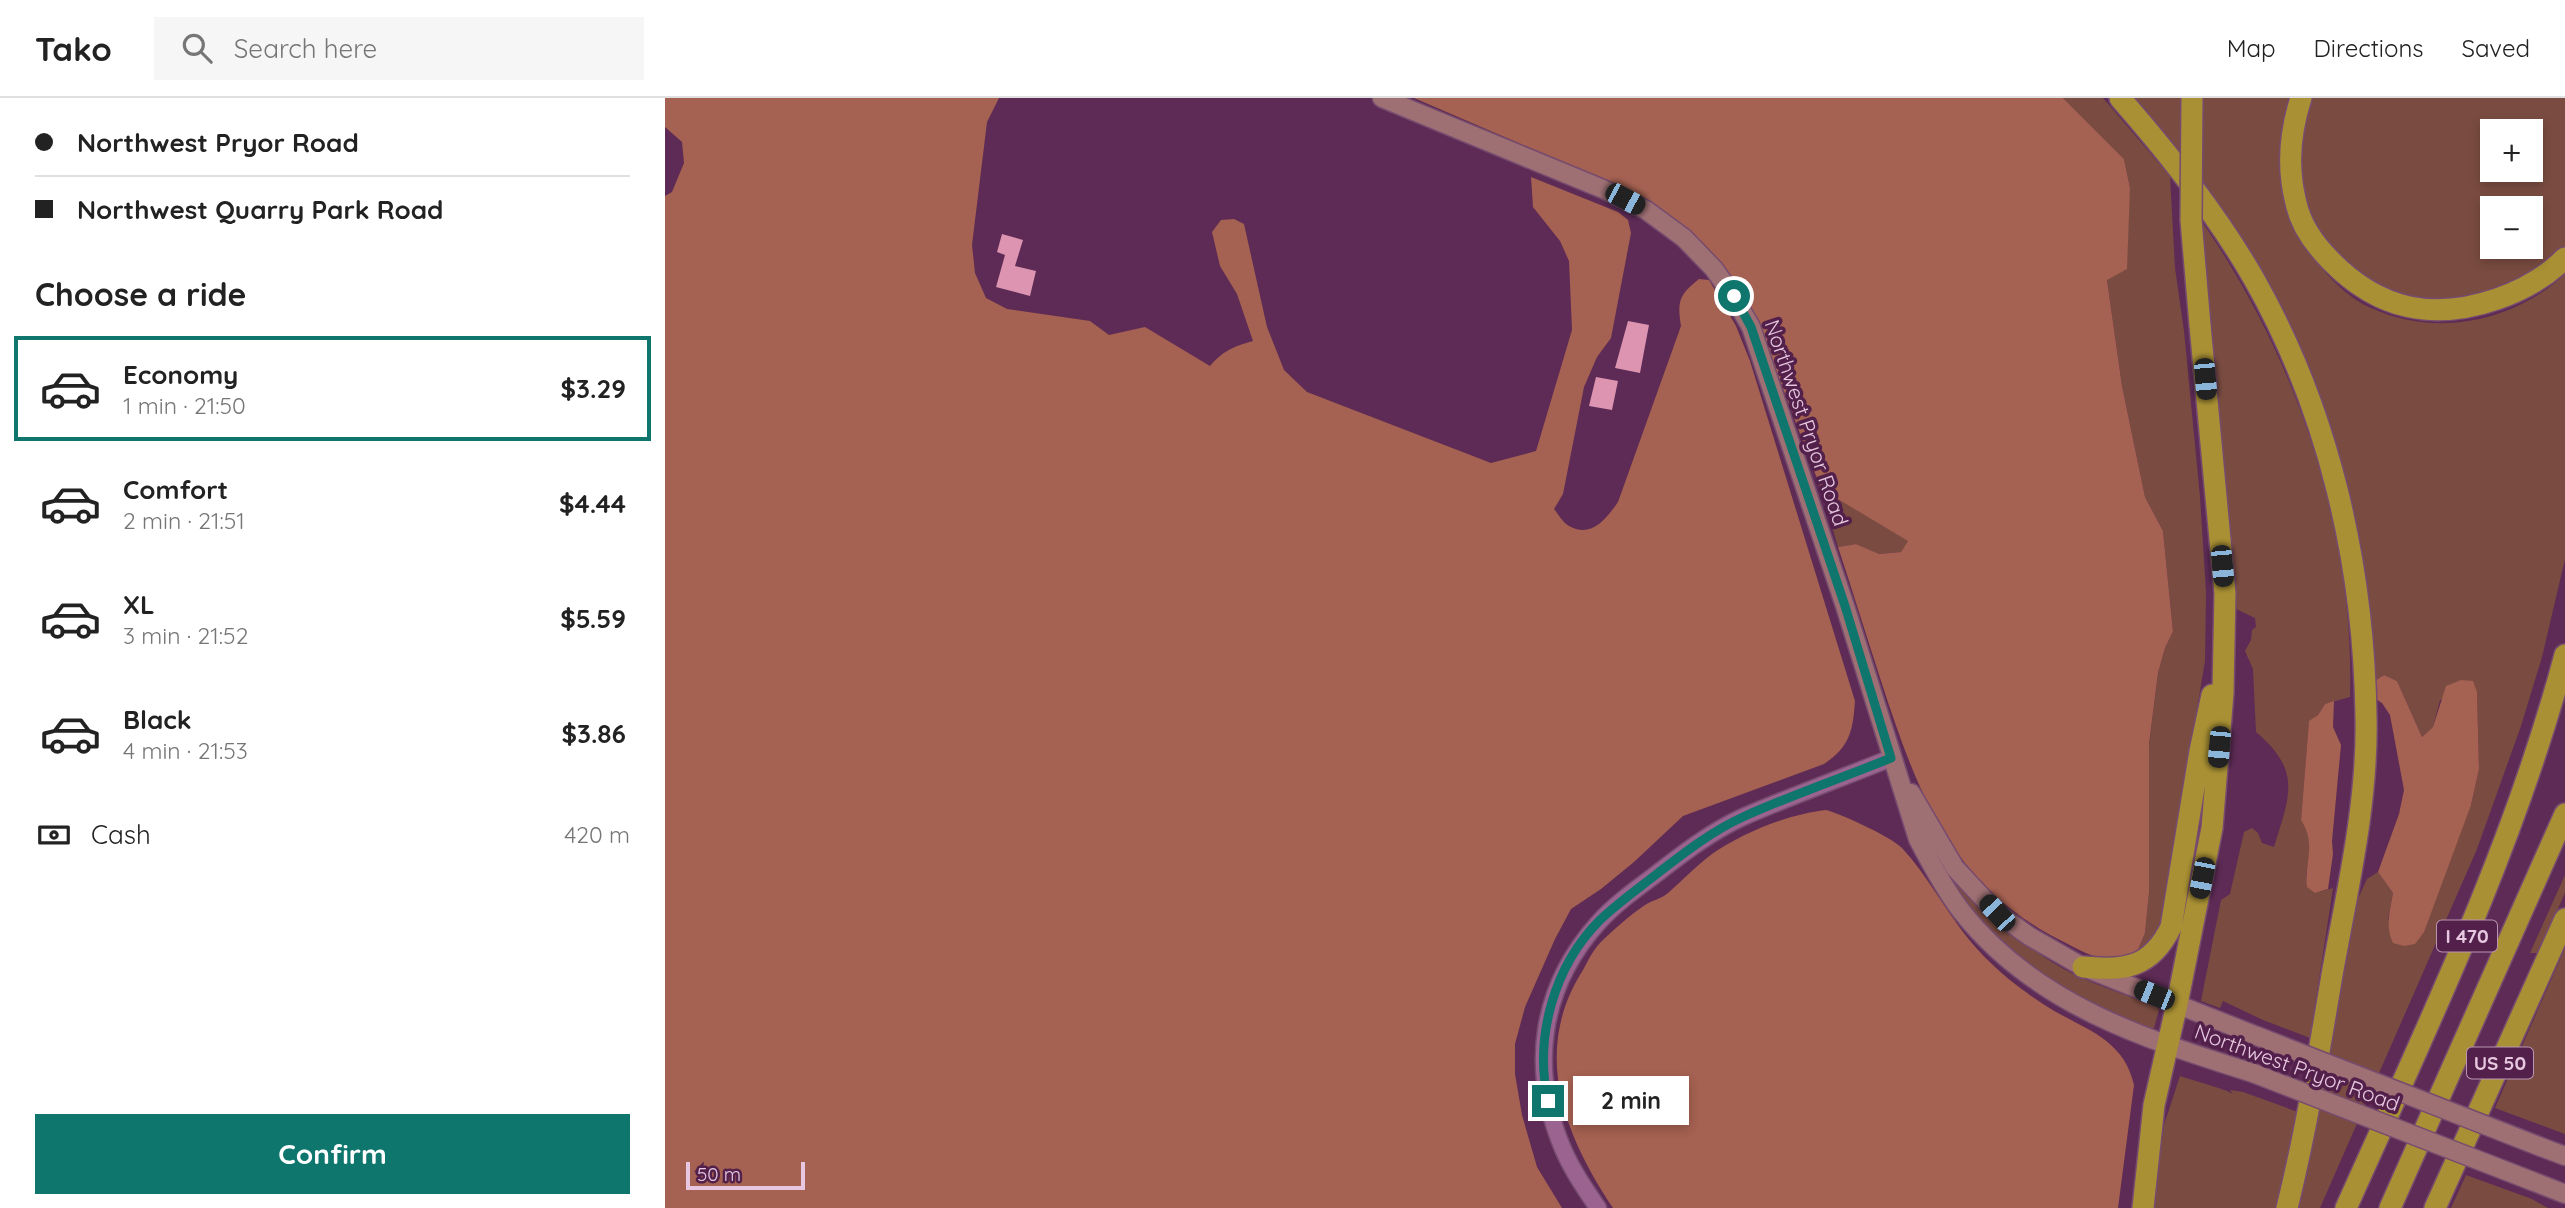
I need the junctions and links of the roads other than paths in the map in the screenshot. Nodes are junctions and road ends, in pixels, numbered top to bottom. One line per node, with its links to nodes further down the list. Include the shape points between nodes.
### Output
1 (1382, 98): 8 (main road, Northwest Pryor Road, via 1625,199 1664,222 1714,270 1751,327)
2 (2120, 98): 18 (highway, via 2167,152 2254,279 2316,418 2353,561 2366,718 2359,821 2303,1146)
3 (2192, 98): 6 (highway, bridge, via 2191,220 2225,593)
4 (2301, 98): 5 (highway, via 2290,161 2296,205 2313,243 2376,297 2407,307 2444,311 2479,305 2518,292)
5 (2565, 258)
6 (2224, 634): 11 (highway, via 2171,927 2155,953 2129,967); 12 (highway, via 2212,828)
7 (2565, 655): 19 (highway, I 470, via 2542,737 2475,919)
8 (1891, 758): 11 (main road, Northwest Pryor Road, via 1955,868 1997,913); 13 (main road, Northwest Pryor Road, via 1918,839 1962,912 1982,934 2060,997 2100,1019); 16 (street, via 1741,818 1698,844 1600,920 1573,954 1546,1023 1544,1083 1563,1150)
9 (2565, 814): 20 (highway, I 470)
10 (2565, 919): 21 (highway, US 50)
11 (2083, 967): 12 (main road, Northwest Pryor Road)
12 (2178, 1004): 13 (highway); 14 (main road, Northwest Pryor Road, bridge)
13 (2168, 1046): 15 (main road, Northwest Pryor Road, bridge, via 2253,1073); 17 (highway, via 2154,1105)
14 (2565, 1156)
15 (2565, 1194)
16 (1598, 1208)
17 (2143, 1208)
18 (2287, 1208)
19 (2346, 1208)
20 (2390, 1208)
21 (2435, 1208)

